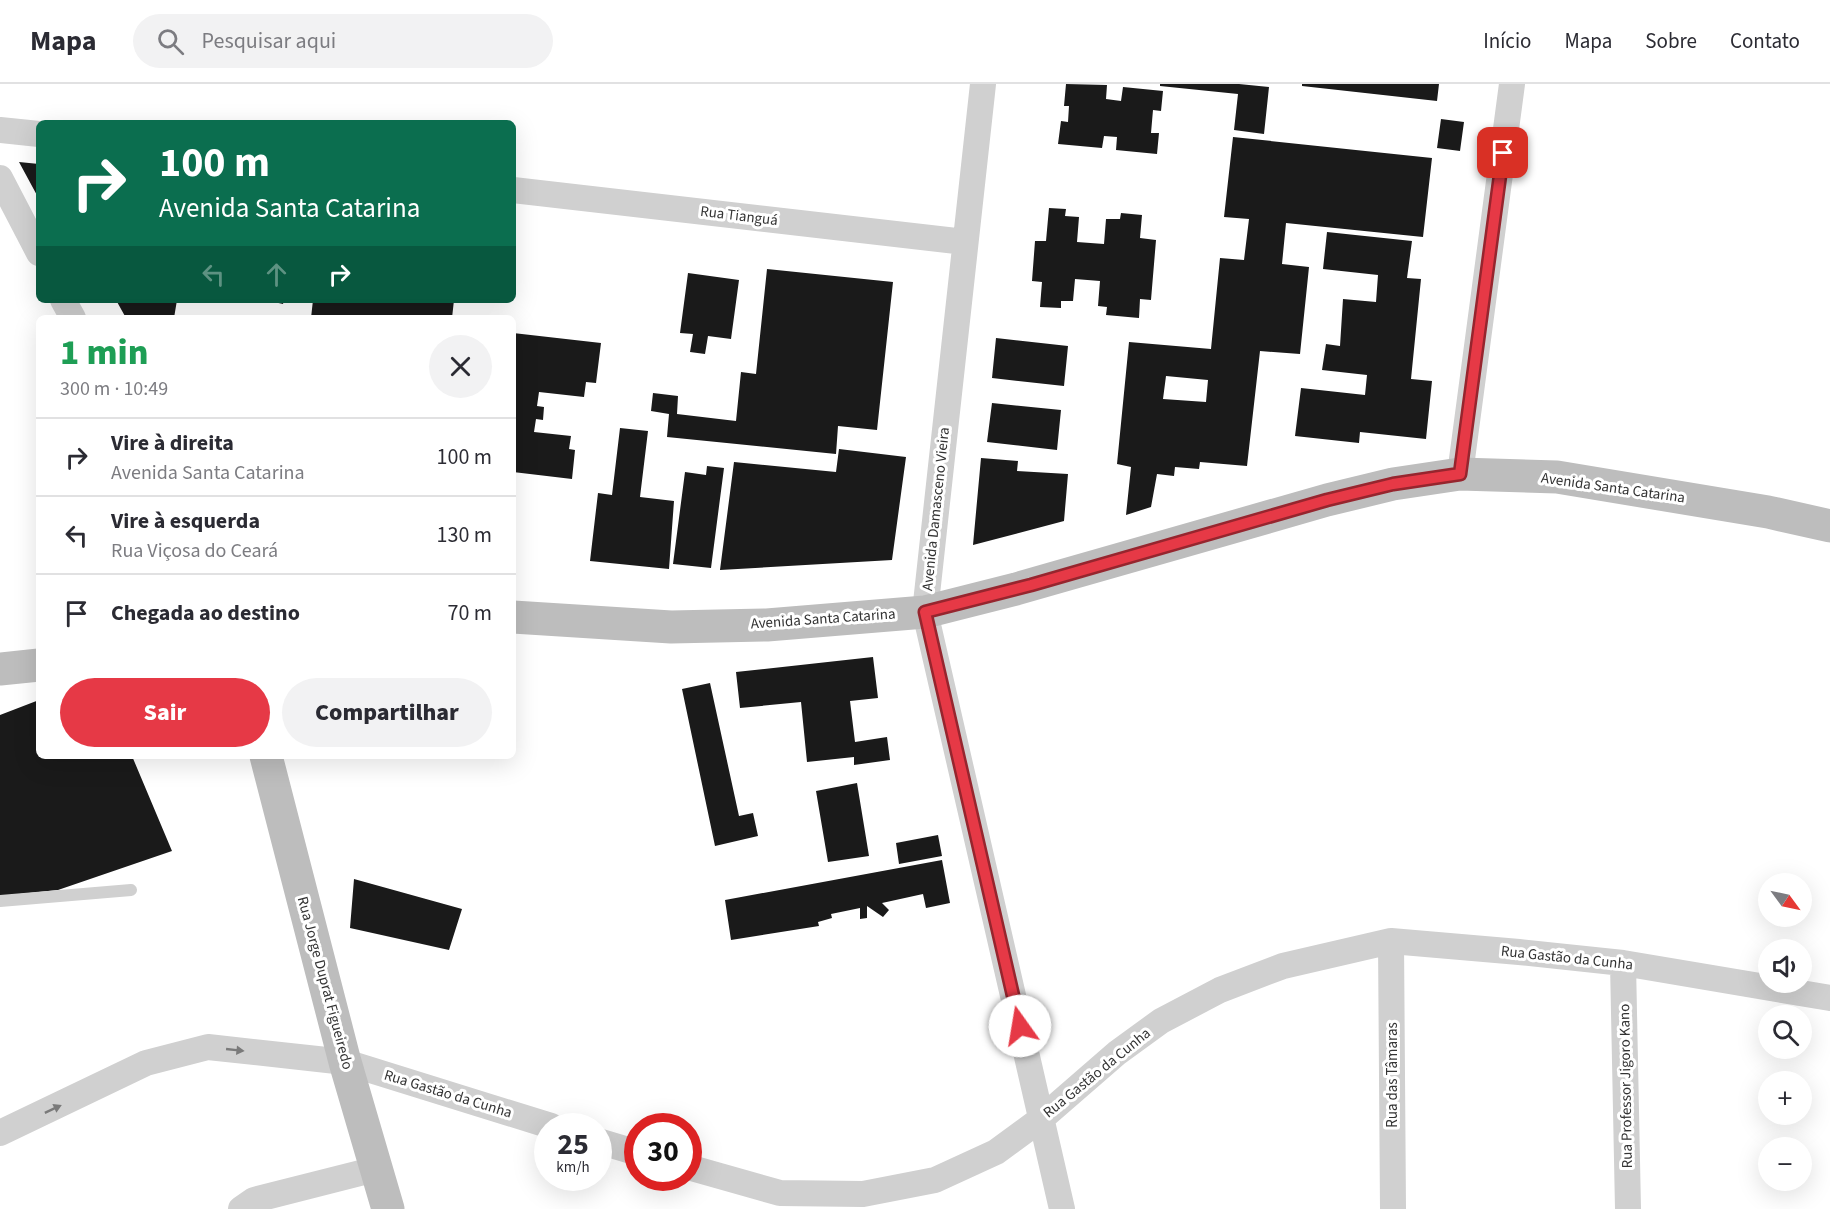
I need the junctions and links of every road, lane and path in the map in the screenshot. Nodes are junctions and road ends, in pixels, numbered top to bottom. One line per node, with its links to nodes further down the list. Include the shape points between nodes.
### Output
1 (983, 84): 7 (street, Avenida Damasceno Vieira)
2 (1512, 84): 9 (street)
3 (0, 130): 4 (street)
4 (36, 134)
5 (0, 178): 8 (street)
6 (516, 189): 7 (street, Rua Tianguá)
7 (965, 242): 11 (street, Avenida Damasceno Vieira)
8 (36, 247)
9 (1460, 474): 10 (street, Avenida Santa Catarina, via 1557,477); 11 (street, Avenida Santa Catarina, via 1393,484 1327,500)
10 (1830, 526)
11 (925, 612): 12 (street, Avenida Santa Catarina, via 767,625 670,627); 22 (street, Avenida Damasceno Vieira)
12 (516, 617)
13 (36, 665): 14 (street)
14 (1, 670)
15 (267, 759): 21 (street, Rua Jorge Duprat Figueiredo)
16 (131, 890): 17 (lane)
17 (0, 901)
18 (1391, 941): 19 (street, Rua Gastão da Cunha); 22 (street, Rua Gastão da Cunha, via 1283,966 1220,990 1161,1021 1117,1053); 30 (street, Rua das Tâmaras)
19 (1623, 963): 20 (street, Rua Gastão da Cunha); 31 (street, Rua Professor Jigoro Kano)
20 (1830, 998)
21 (345, 1062): 23 (street, Rua Gastão da Cunha); 24 (street, Rua Gastão da Cunha, one-way to 21, via 146,1063 208,1047); 25 (street, Rua Jorge Duprat Figueiredo)
22 (1041, 1119): 26 (street, Rua Gastão da Cunha, via 996,1152 935,1180 863,1194 780,1193); 29 (street, Avenida Damasceno Vieira)
23 (534, 1121)
24 (0, 1133)
25 (376, 1169): 27 (street, via 254,1200); 28 (street, Rua Jorge Duprat Figueiredo)
26 (702, 1171)
27 (242, 1209)
28 (388, 1209)
29 (1062, 1209)
30 (1393, 1209)
31 (1628, 1209)

